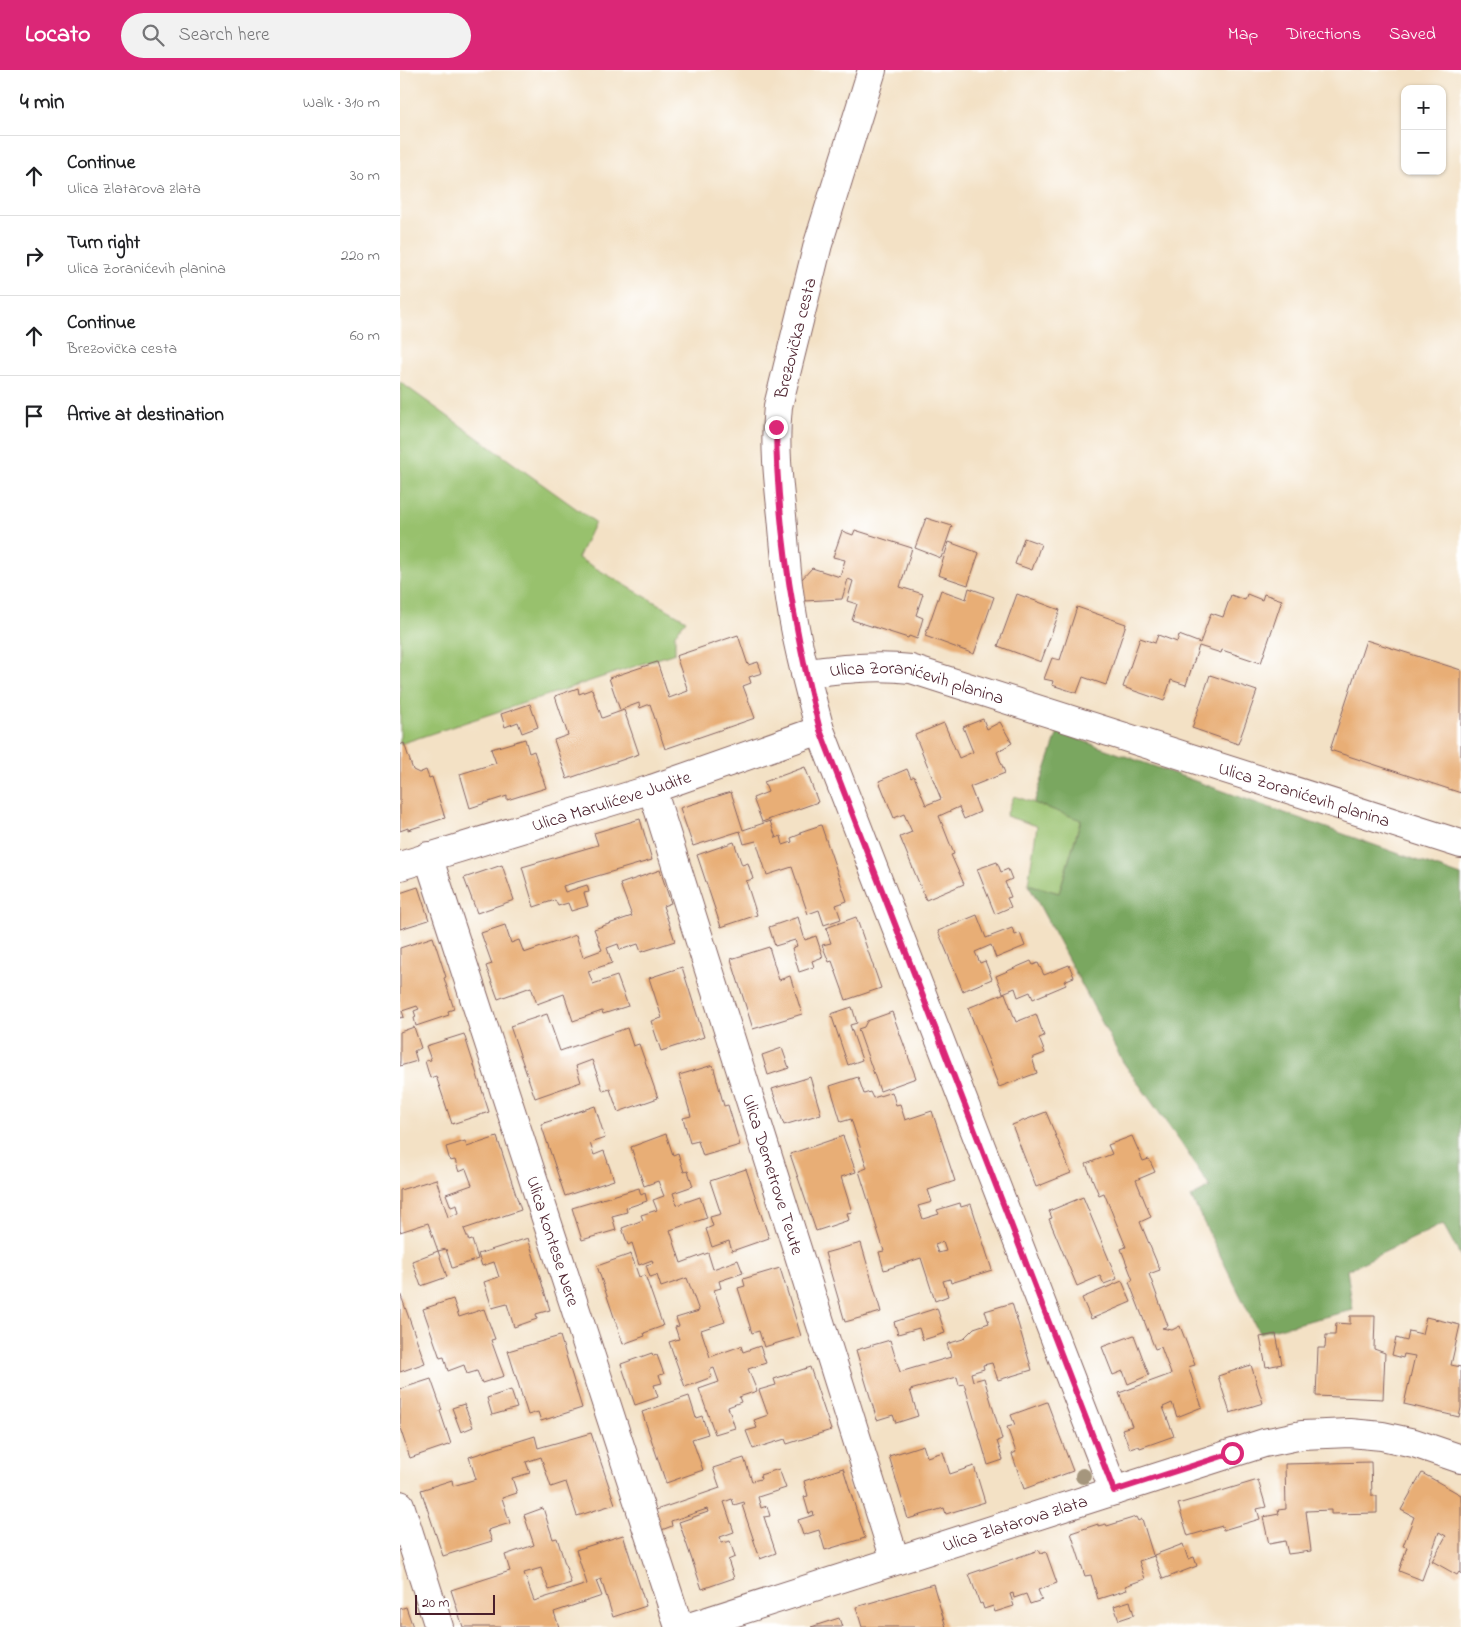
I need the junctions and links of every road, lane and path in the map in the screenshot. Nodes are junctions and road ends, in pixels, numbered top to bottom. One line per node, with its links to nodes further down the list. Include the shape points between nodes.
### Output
1 (872, 70): 2 (street, Brezovička cesta, via 818,244 778,406 776,457 788,585)
2 (805, 673): 3 (street, Ulica Zoranićevih planina); 5 (street, Ulica Zoranićevih planina, via 867,666 911,669)
3 (820, 730): 4 (street, Ulica Marulićeve Judite); 9 (street, Ulica Zoranićevih planina)
4 (652, 789): 6 (street, Ulica Marulićeve Judite); 11 (street, Ulica Demetrove Teute)
5 (1461, 844)
6 (428, 856): 7 (street, Ulica Marulićeve Judite); 13 (street, Ulica kontese Nere)
7 (400, 866)
8 (1461, 1459): 9 (street, Ulica Zlatarova zlata, via 1382,1436 1350,1433 1302,1435 1264,1443)
9 (1114, 1491): 11 (street, Ulica Zlatarova zlata)
10 (400, 1505): 12 (street)
11 (896, 1560): 14 (street, Ulica Zlatarova zlata)
12 (439, 1627)
13 (679, 1627)
14 (689, 1627)

